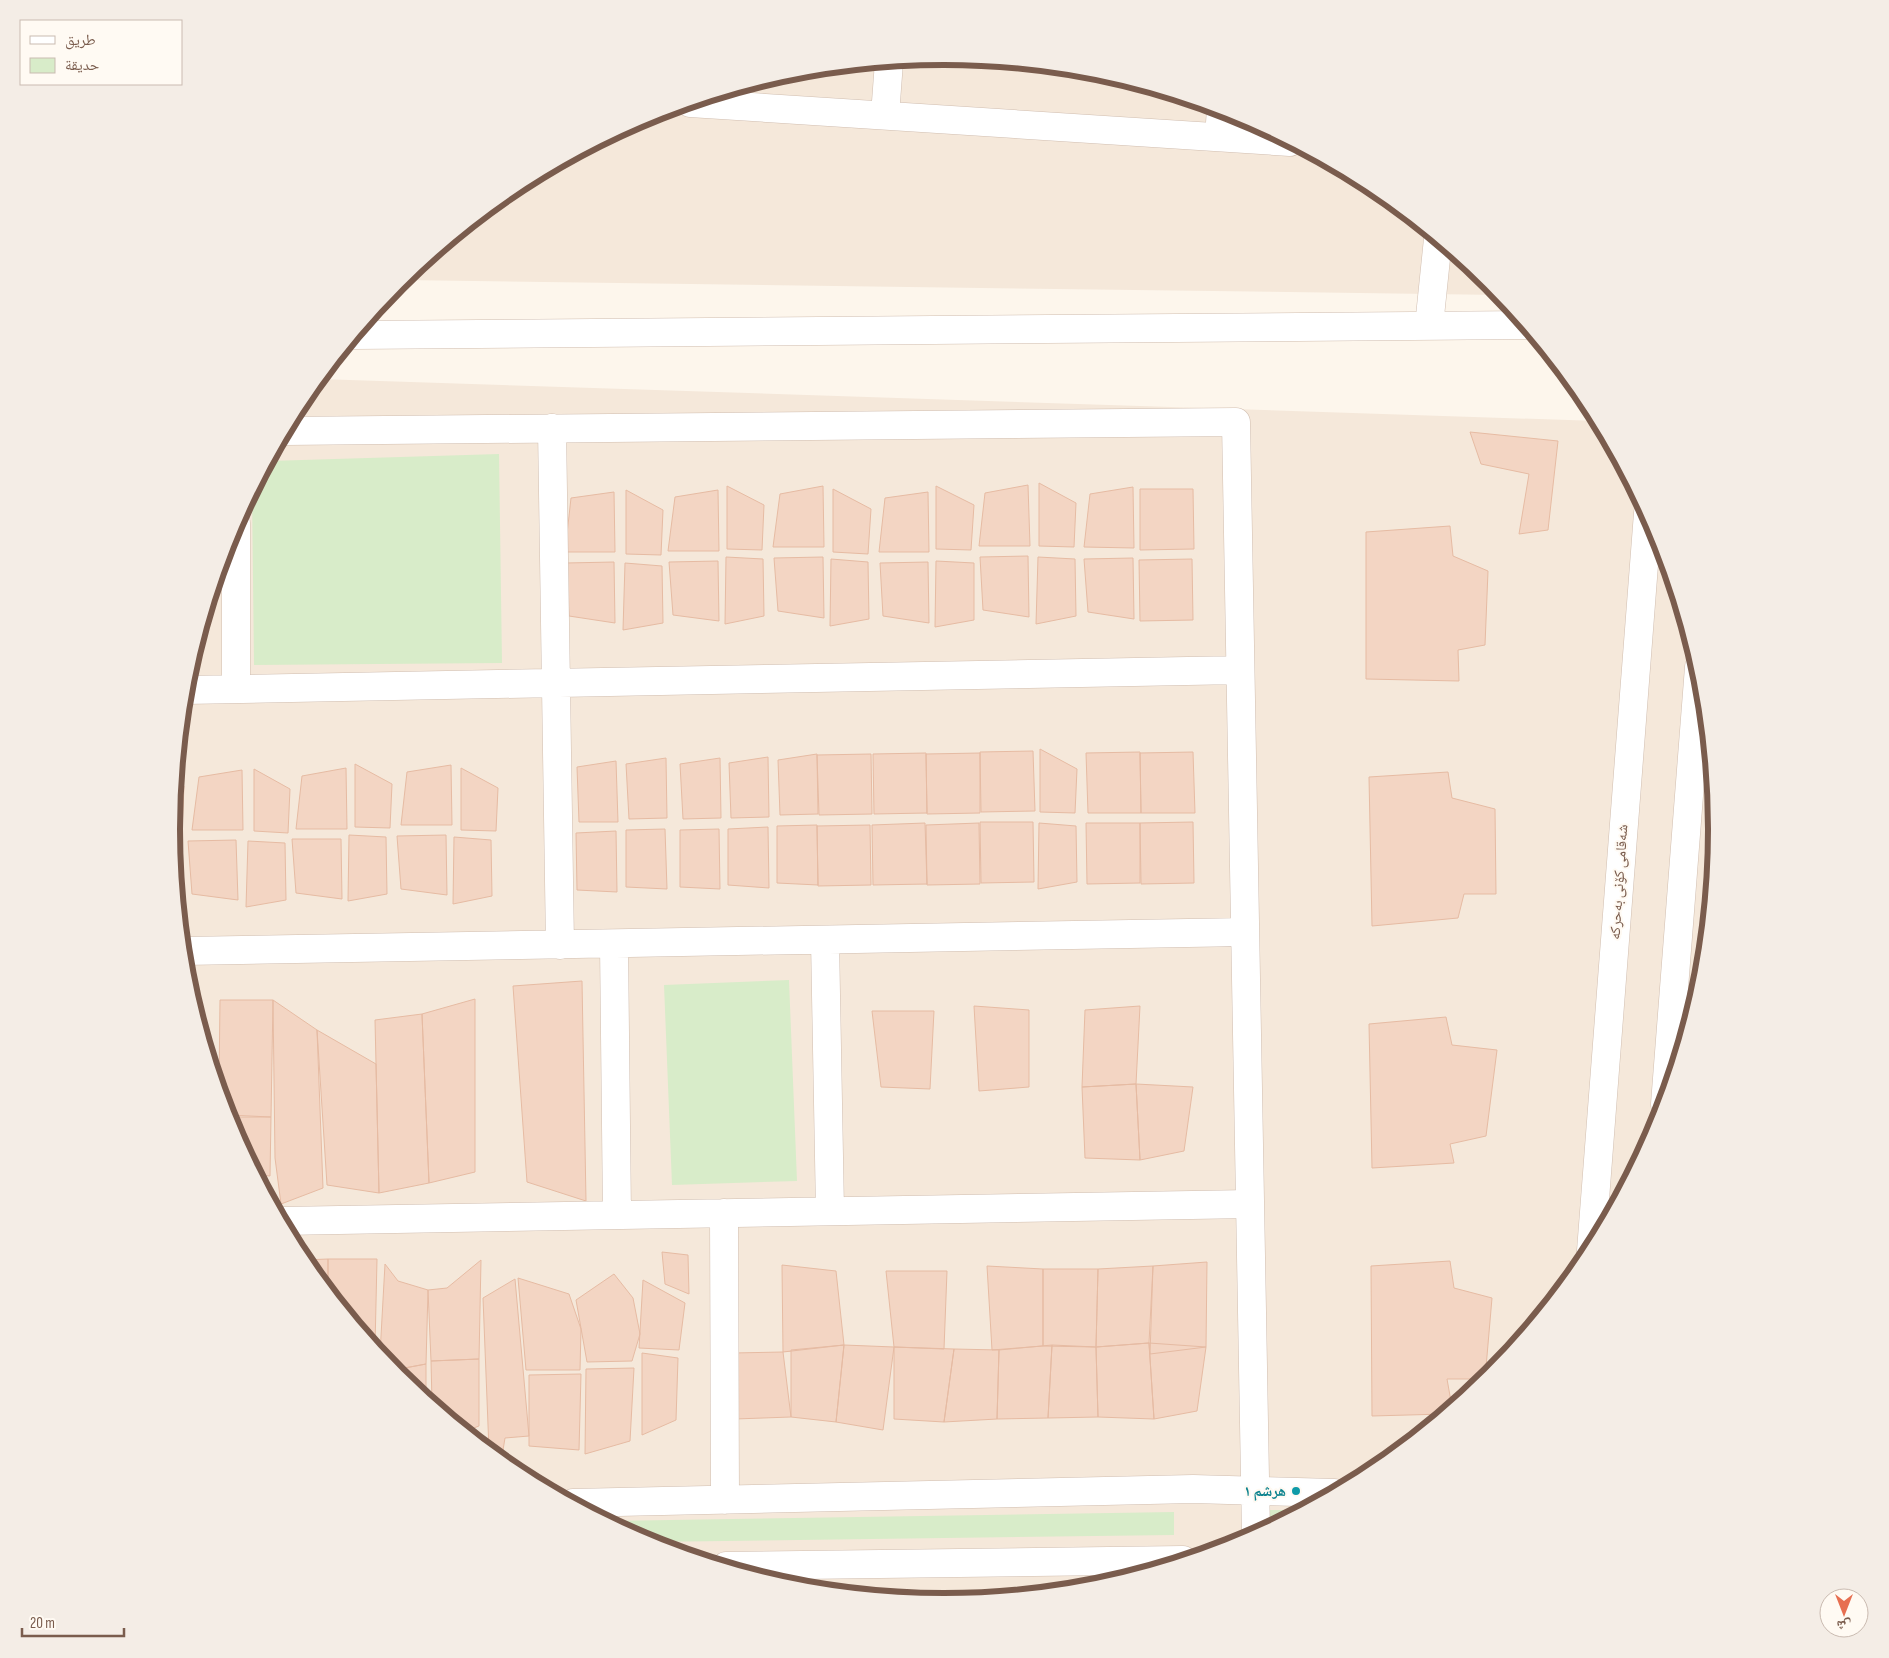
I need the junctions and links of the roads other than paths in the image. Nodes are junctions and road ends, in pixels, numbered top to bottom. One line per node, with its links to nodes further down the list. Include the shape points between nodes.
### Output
1 (889, 68): 3 (street)
2 (706, 104): 3 (street)
3 (885, 115): 5 (street)
4 (1220, 117): 5 (street)
5 (1219, 137): 6 (street)
6 (1276, 141)
7 (1437, 246): 9 (street)
8 (1519, 325): 9 (street)
9 (1429, 326): 10 (street)
10 (362, 335)
11 (552, 428): 12 (street); 15 (street, via 1236,422); 16 (street)
12 (293, 431)
13 (1647, 529): 31 (street, شەقامی کۆنی بەحرکە)
14 (236, 545): 17 (street)
15 (1240, 670): 16 (street); 20 (street)
16 (556, 683): 17 (street); 23 (street)
17 (236, 689): 18 (street)
18 (193, 690)
19 (1697, 697): 25 (street)
20 (1245, 932): 21 (street); 26 (street)
21 (825, 940): 22 (street); 27 (street)
22 (614, 944): 23 (street); 29 (street)
23 (560, 945): 24 (street)
24 (191, 952)
25 (1667, 1077)
26 (1250, 1204): 27 (street); 32 (street)
27 (830, 1211): 28 (street)
28 (724, 1213): 29 (street); 34 (street)
29 (617, 1215): 30 (street)
30 (289, 1221)
31 (1592, 1233)
32 (1256, 1489): 33 (street); 34 (street); 36 (street)
33 (1323, 1492)
34 (725, 1500): 35 (street)
35 (585, 1503)
36 (1256, 1526)
37 (1164, 1560): 38 (street)
38 (743, 1566)

